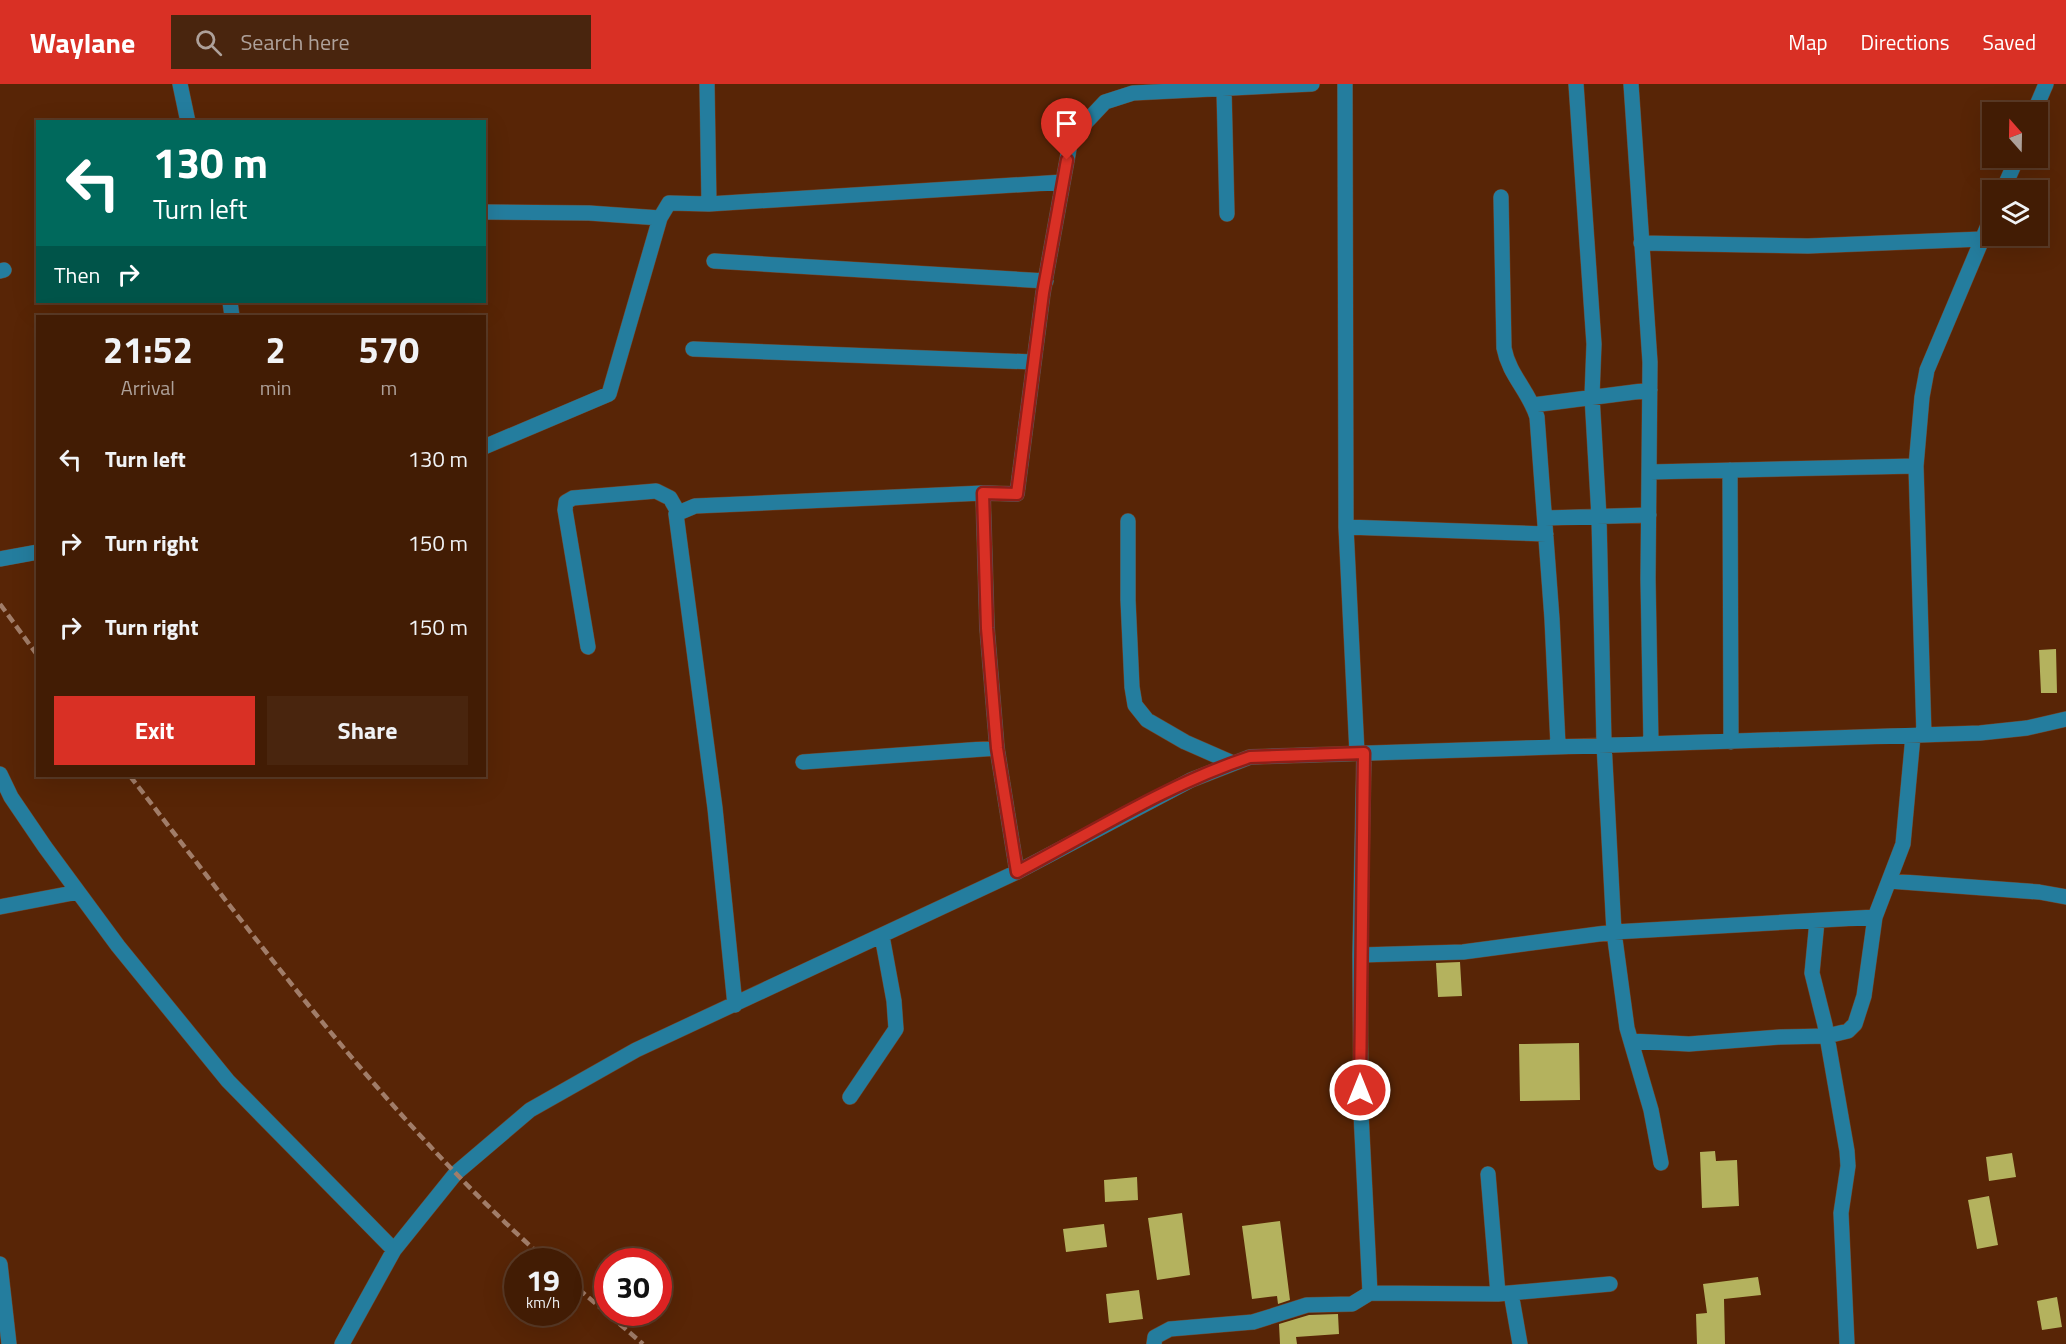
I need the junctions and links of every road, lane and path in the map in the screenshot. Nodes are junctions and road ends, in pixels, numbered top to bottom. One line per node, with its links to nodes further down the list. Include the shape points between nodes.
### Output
1 (180, 84): 11 (street)
2 (707, 84): 14 (street)
3 (1312, 84): 8 (street)
4 (1345, 84): 37 (street)
5 (1576, 84): 25 (street, via 1594,344)
6 (1631, 84): 19 (street)
7 (2046, 84): 10 (street)
8 (1224, 89): 9 (street, via 1133,93); 16 (street)
9 (1124, 90): 12 (street, via 1105,102 1071,138)
10 (2038, 102)
11 (188, 120)
12 (1063, 182): 14 (street); 21 (street)
13 (1501, 197): 26 (street, via 1504,348 1510,369)
14 (709, 204): 17 (street, via 669,203)
15 (486, 212): 17 (street)
16 (1227, 214)
17 (660, 218): 27 (street, via 609,394)
18 (1982, 239): 19 (street, via 1808,246); 28 (street, via 1927,370)
19 (1641, 243): 24 (street)
20 (714, 261): 21 (street)
21 (1046, 281): 23 (street)
22 (693, 349): 23 (street)
23 (1033, 362): 31 (street, via 1017,494)
24 (1650, 390): 25 (street); 30 (street)
25 (1592, 396): 26 (street); 34 (street)
26 (1533, 405): 35 (street)
27 (486, 446)
28 (1916, 466): 29 (street); 43 (street)
29 (1730, 470): 30 (street); 44 (street)
30 (1650, 472): 33 (street)
31 (983, 493): 32 (street, via 695,506); 48 (street, via 987,628)
32 (678, 512): 41 (street, via 670,498 656,491 573,498 566,502); 63 (street, via 716,808)
33 (1649, 515): 34 (street); 46 (street)
34 (1599, 517): 35 (street); 45 (street)
35 (1545, 519): 38 (street)
36 (1128, 521): 51 (street, via 1128,600 1135,705 1147,720)
37 (1346, 527): 38 (street); 49 (street)
38 (1546, 534): 47 (street)
39 (36, 552): 40 (street)
40 (2, 556)
41 (588, 647)
42 (2066, 719): 43 (street, via 2027,728)
43 (1918, 735): 44 (street); 54 (street, via 1903,844)
44 (1731, 741): 46 (street)
45 (1604, 744): 46 (street); 47 (street); 60 (street)
46 (1651, 744)
47 (1558, 745): 49 (street)
48 (997, 748): 50 (street); 53 (street)
49 (1360, 753): 51 (street, via 1250,757); 62 (street)
50 (803, 762)
51 (1233, 763): 53 (street, via 1191,780)
52 (0, 774): 55 (street, via 11,797)
53 (1017, 872): 61 (street)
54 (1889, 881): 56 (street); 58 (street)
55 (78, 892): 57 (street); 69 (street, via 228,1082)
56 (2066, 897)
57 (0, 907)
58 (1875, 917): 59 (street); 64 (street, via 1860,1014 1848,1031)
59 (1817, 921): 60 (street); 64 (street, via 1812,973)
60 (1614, 932): 62 (street, via 1463,952); 65 (street)
61 (882, 936): 63 (street); 66 (street, via 896,1029)
62 (1360, 955): 72 (street, via 1360,1113)
63 (735, 1005): 69 (street, via 636,1050 530,1110 456,1173)
64 (1827, 1036): 65 (street, via 1689,1044); 78 (street, via 1848,1166 1841,1213)
65 (1631, 1041): 67 (street, via 1651,1110)
66 (850, 1097)
67 (1660, 1163)
68 (1488, 1174): 73 (street)
69 (394, 1250): 75 (street)
70 (0, 1264): 74 (street)
71 (1610, 1284): 73 (street)
72 (1370, 1293): 73 (street); 76 (street, via 1352,1304 1307,1305 1253,1322 1170,1329 1155,1337)
73 (1504, 1293): 77 (street)
74 (9, 1344)
75 (342, 1344)
76 (1154, 1344)
77 (1520, 1344)
78 (1845, 1344)

